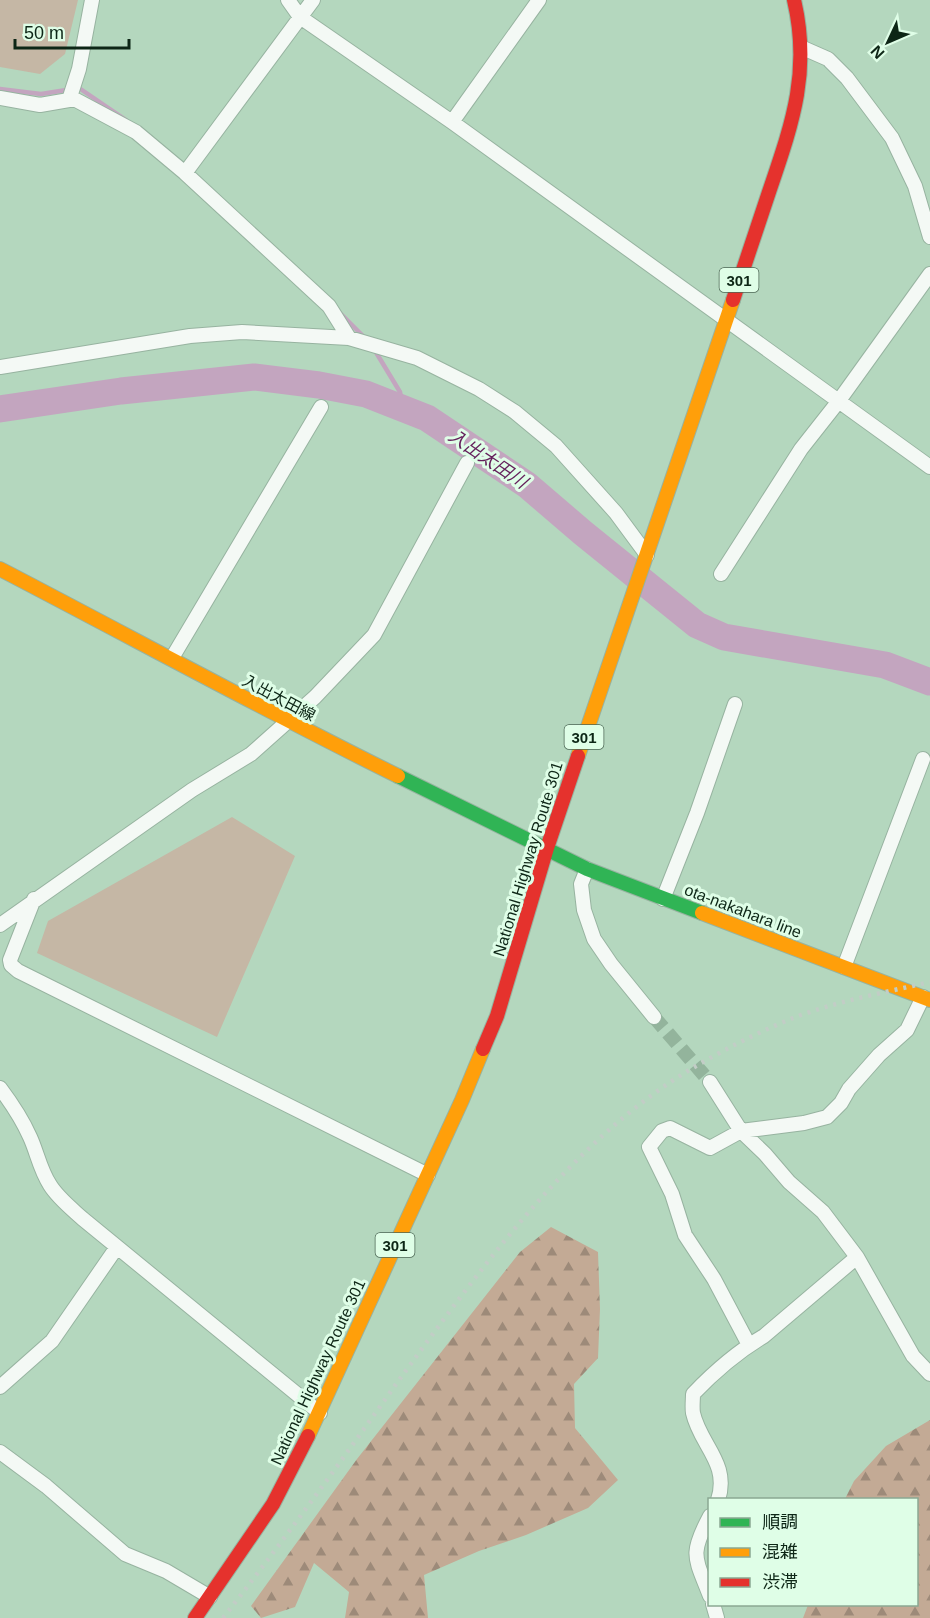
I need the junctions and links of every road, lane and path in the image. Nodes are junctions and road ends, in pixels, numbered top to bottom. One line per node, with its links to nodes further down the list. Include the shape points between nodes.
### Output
1 (92, 0): 9 (street)
2 (288, 0): 6 (street)
3 (313, 0): 6 (street)
4 (539, 0): 10 (street)
5 (794, 0): 7 (main road, National Highway Route 301 / 301)
6 (300, 17): 10 (street); 11 (street)
7 (803, 48): 12 (street, via 834,65 892,138 915,186); 14 (main road, National Highway Route 301 / 301, via 803,71 791,129)
8 (0, 98): 9 (street, via 40,105)
9 (69, 100): 11 (street, via 76,100 136,132)
10 (452, 122): 14 (street)
11 (185, 173): 15 (street, via 329,306)
12 (930, 237)
13 (930, 274): 17 (street)
14 (725, 321): 17 (street); 21 (main road, National Highway Route 301 / 301)
15 (349, 338): 16 (street, via 242,332 190,336); 21 (street, via 417,358 515,412 556,446 616,513)
16 (0, 367)
17 (838, 402): 20 (street); 23 (street, via 801,449)
18 (321, 407): 24 (street)
19 (467, 463): 26 (street, via 374,635)
20 (930, 467)
21 (647, 555): 28 (main road, National Highway Route 301 / 301)
22 (0, 569): 24 (main road, 入出太田線)
23 (721, 574)
24 (172, 658): 26 (main road, 入出太田線)
25 (735, 704): 31 (street)
26 (288, 722): 28 (main road, 入出太田線); 30 (street, via 251,754)
27 (922, 759): 33 (street)
28 (547, 848): 29 (main road, ota-nakahara line); 39 (main road, National Highway Route 301 / 301, via 497,1016)
29 (587, 869): 31 (main road, ota-nakahara line); 35 (street, via 580,884 594,939)
30 (34, 899): 32 (street); 39 (street, via 10,960 18,971)
31 (663, 899): 33 (main road, ota-nakahara line)
32 (0, 925)
33 (844, 967): 34 (main road, ota-nakahara line)
34 (927, 999): 38 (street, via 907,1030 879,1055 826,1117)
35 (654, 1017)
36 (710, 1082): 38 (street)
37 (0, 1088): 40 (street, via 31,1138 50,1185)
38 (741, 1131): 41 (street, via 823,1212); 42 (street, via 710,1148 670,1128 662,1131 649,1148 672,1194 684,1235 714,1279)
39 (428, 1175): 45 (main road, National Highway Route 301 / 301)
40 (117, 1247): 44 (street, via 52,1341); 45 (street)
41 (857, 1257): 42 (street, via 764,1336); 43 (street, via 913,1356)
42 (748, 1345): 47 (street, via 714,1371 693,1394 693,1414 722,1480)
43 (930, 1374)
44 (0, 1388)
45 (320, 1413): 50 (main road, National Highway Route 301 / 301, via 273,1504)
46 (0, 1452): 50 (street, via 125,1554 166,1571)
47 (718, 1498)
48 (708, 1520): 49 (street, via 698,1539 695,1557)
49 (708, 1591)
50 (210, 1597): 51 (main road, National Highway Route 301 / 301)
51 (195, 1618)

